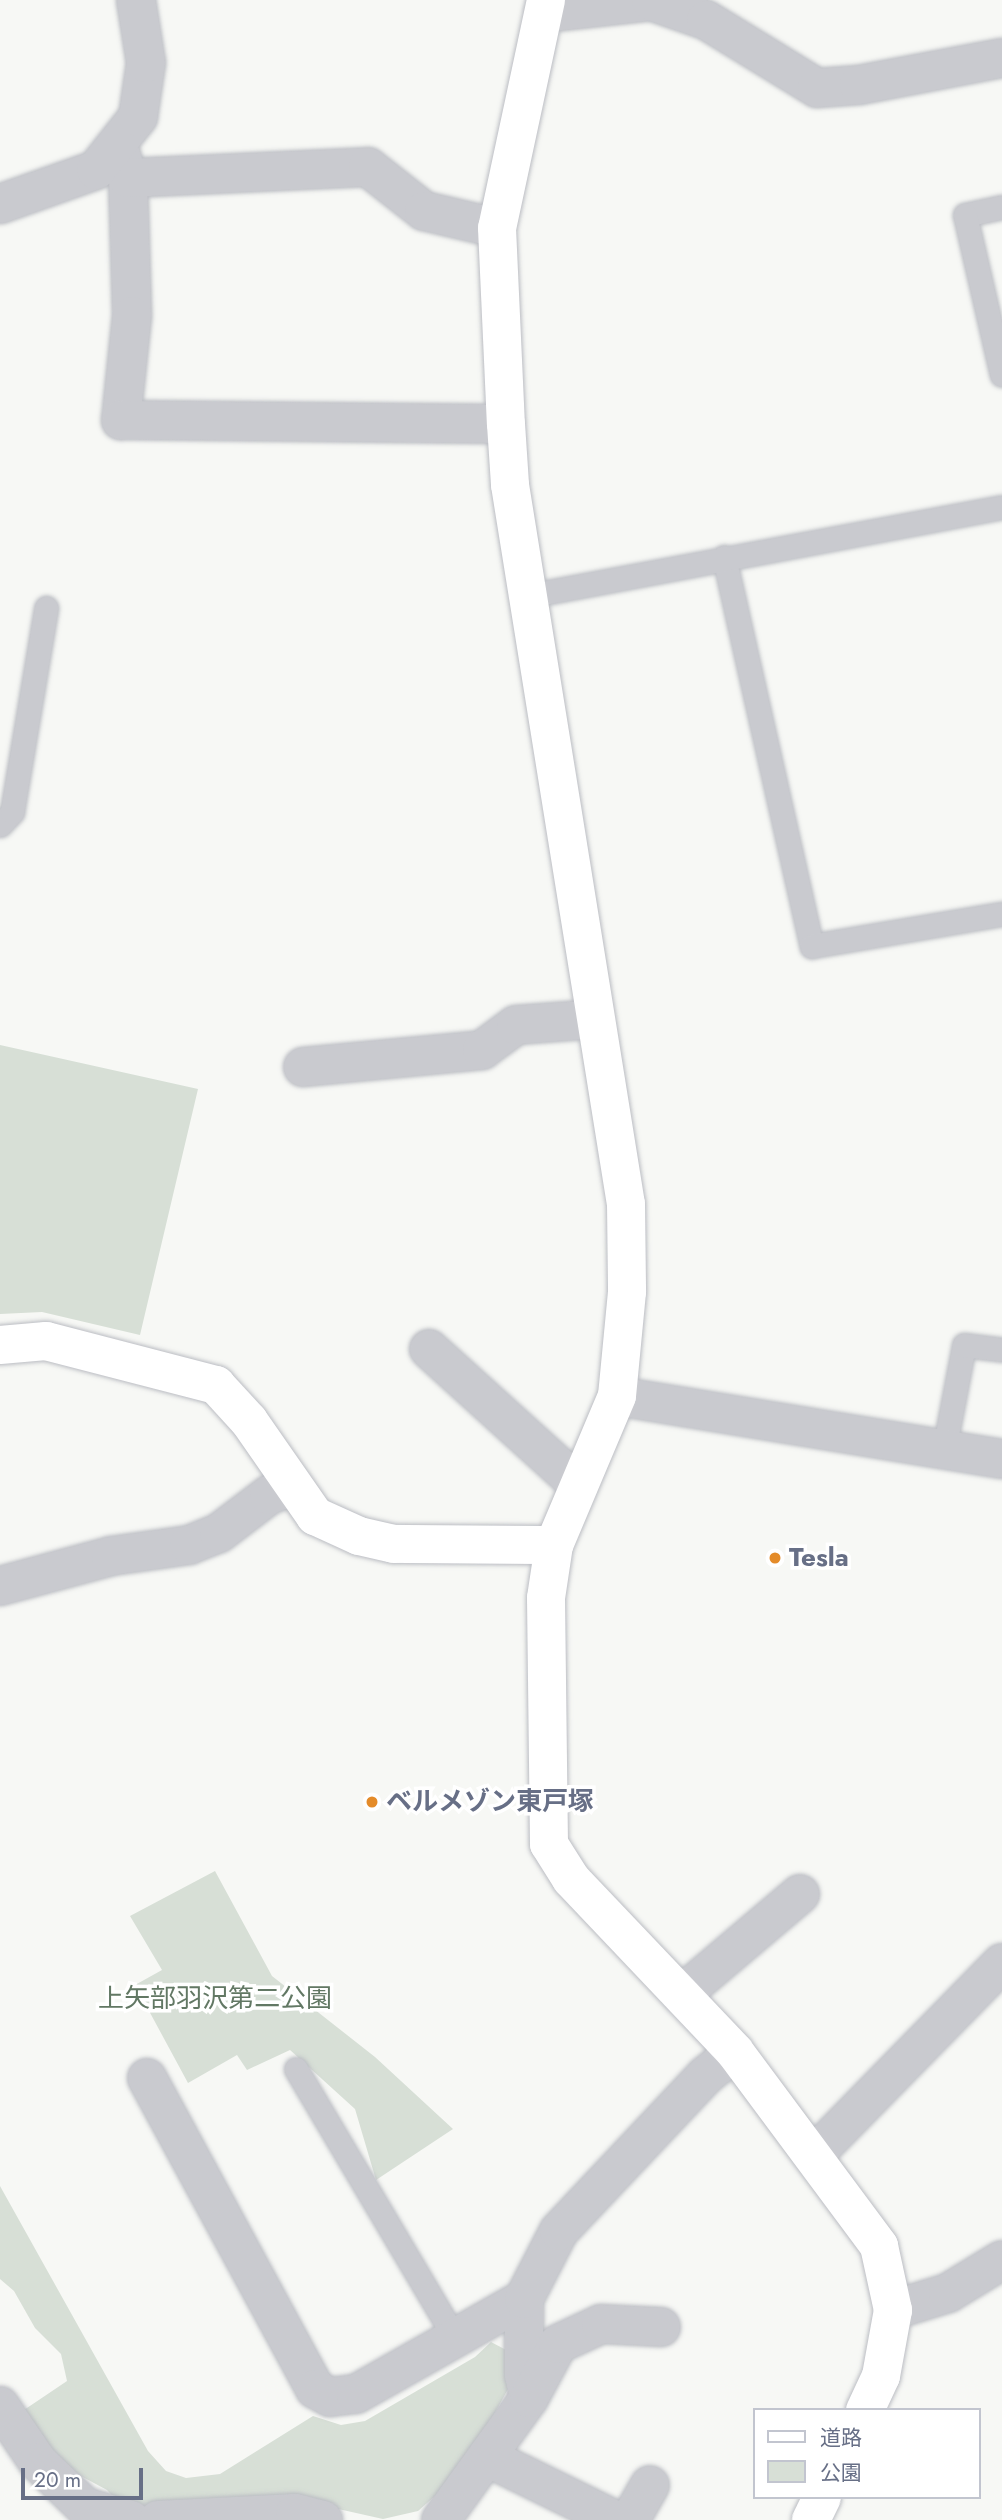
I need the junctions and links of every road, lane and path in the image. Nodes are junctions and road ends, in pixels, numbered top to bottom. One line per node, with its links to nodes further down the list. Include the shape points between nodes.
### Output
1 (136, 0): 4 (street, via 146,64 138,117)
2 (544, 6): 3 (street, via 651,1 706,20 817,88 859,85); 7 (street)
3 (1002, 58)
4 (123, 161): 5 (street); 7 (street, via 368,167 424,211); 9 (street, via 132,316 121,420)
5 (0, 204)
6 (1002, 207): 8 (lane, via 965,215)
7 (497, 228): 9 (street)
8 (1002, 374)
9 (506, 424): 12 (street)
10 (1002, 507): 11 (lane)
11 (724, 557): 12 (lane); 15 (lane, via 812,946)
12 (527, 596): 16 (street)
13 (46, 608): 14 (lane, via 12,811)
14 (0, 825)
15 (1002, 914)
16 (595, 1019): 17 (street, via 516,1025 482,1050); 21 (street, via 625,1204 627,1292)
17 (303, 1068)
18 (0, 1345): 25 (street, via 46,1341 216,1385 249,1421)
19 (429, 1349): 24 (street)
20 (1002, 1350): 22 (lane, via 964,1345)
21 (617, 1396): 22 (street); 24 (street)
22 (944, 1450): 23 (street)
23 (1002, 1459)
24 (579, 1485): 26 (street)
25 (291, 1487): 26 (street, via 315,1516 359,1536 407,1545); 27 (street, via 269,1495 219,1533 189,1545 111,1556)
26 (554, 1545): 30 (street, via 546,1598 549,1843 571,1879)
27 (0, 1586)
28 (800, 1894): 30 (street)
29 (1002, 1964): 34 (street)
30 (681, 1995): 31 (street)
31 (735, 2052): 34 (street); 36 (street, via 705,2076 559,2231)
32 (296, 2069): 39 (lane)
33 (147, 2078): 39 (street, via 315,2389 330,2397 356,2394)
34 (813, 2156): 37 (street, via 880,2246)
35 (1002, 2260): 37 (street, via 948,2293)
36 (524, 2298): 39 (street); 40 (street, via 524,2375)
37 (893, 2310): 42 (street, via 881,2376)
38 (661, 2327): 40 (street, via 601,2324 558,2344)
39 (455, 2337)
40 (529, 2398): 43 (street)
41 (0, 2406): 46 (street)
42 (866, 2408)
43 (489, 2458): 50 (street); 51 (street)
44 (650, 2485): 52 (street)
45 (821, 2499): 53 (street)
46 (79, 2513): 47 (street)
47 (131, 2520)
48 (158, 2520): 49 (street, via 295,2513)
49 (323, 2520)
50 (441, 2520)
51 (615, 2520)
52 (631, 2520)
53 (811, 2520)

